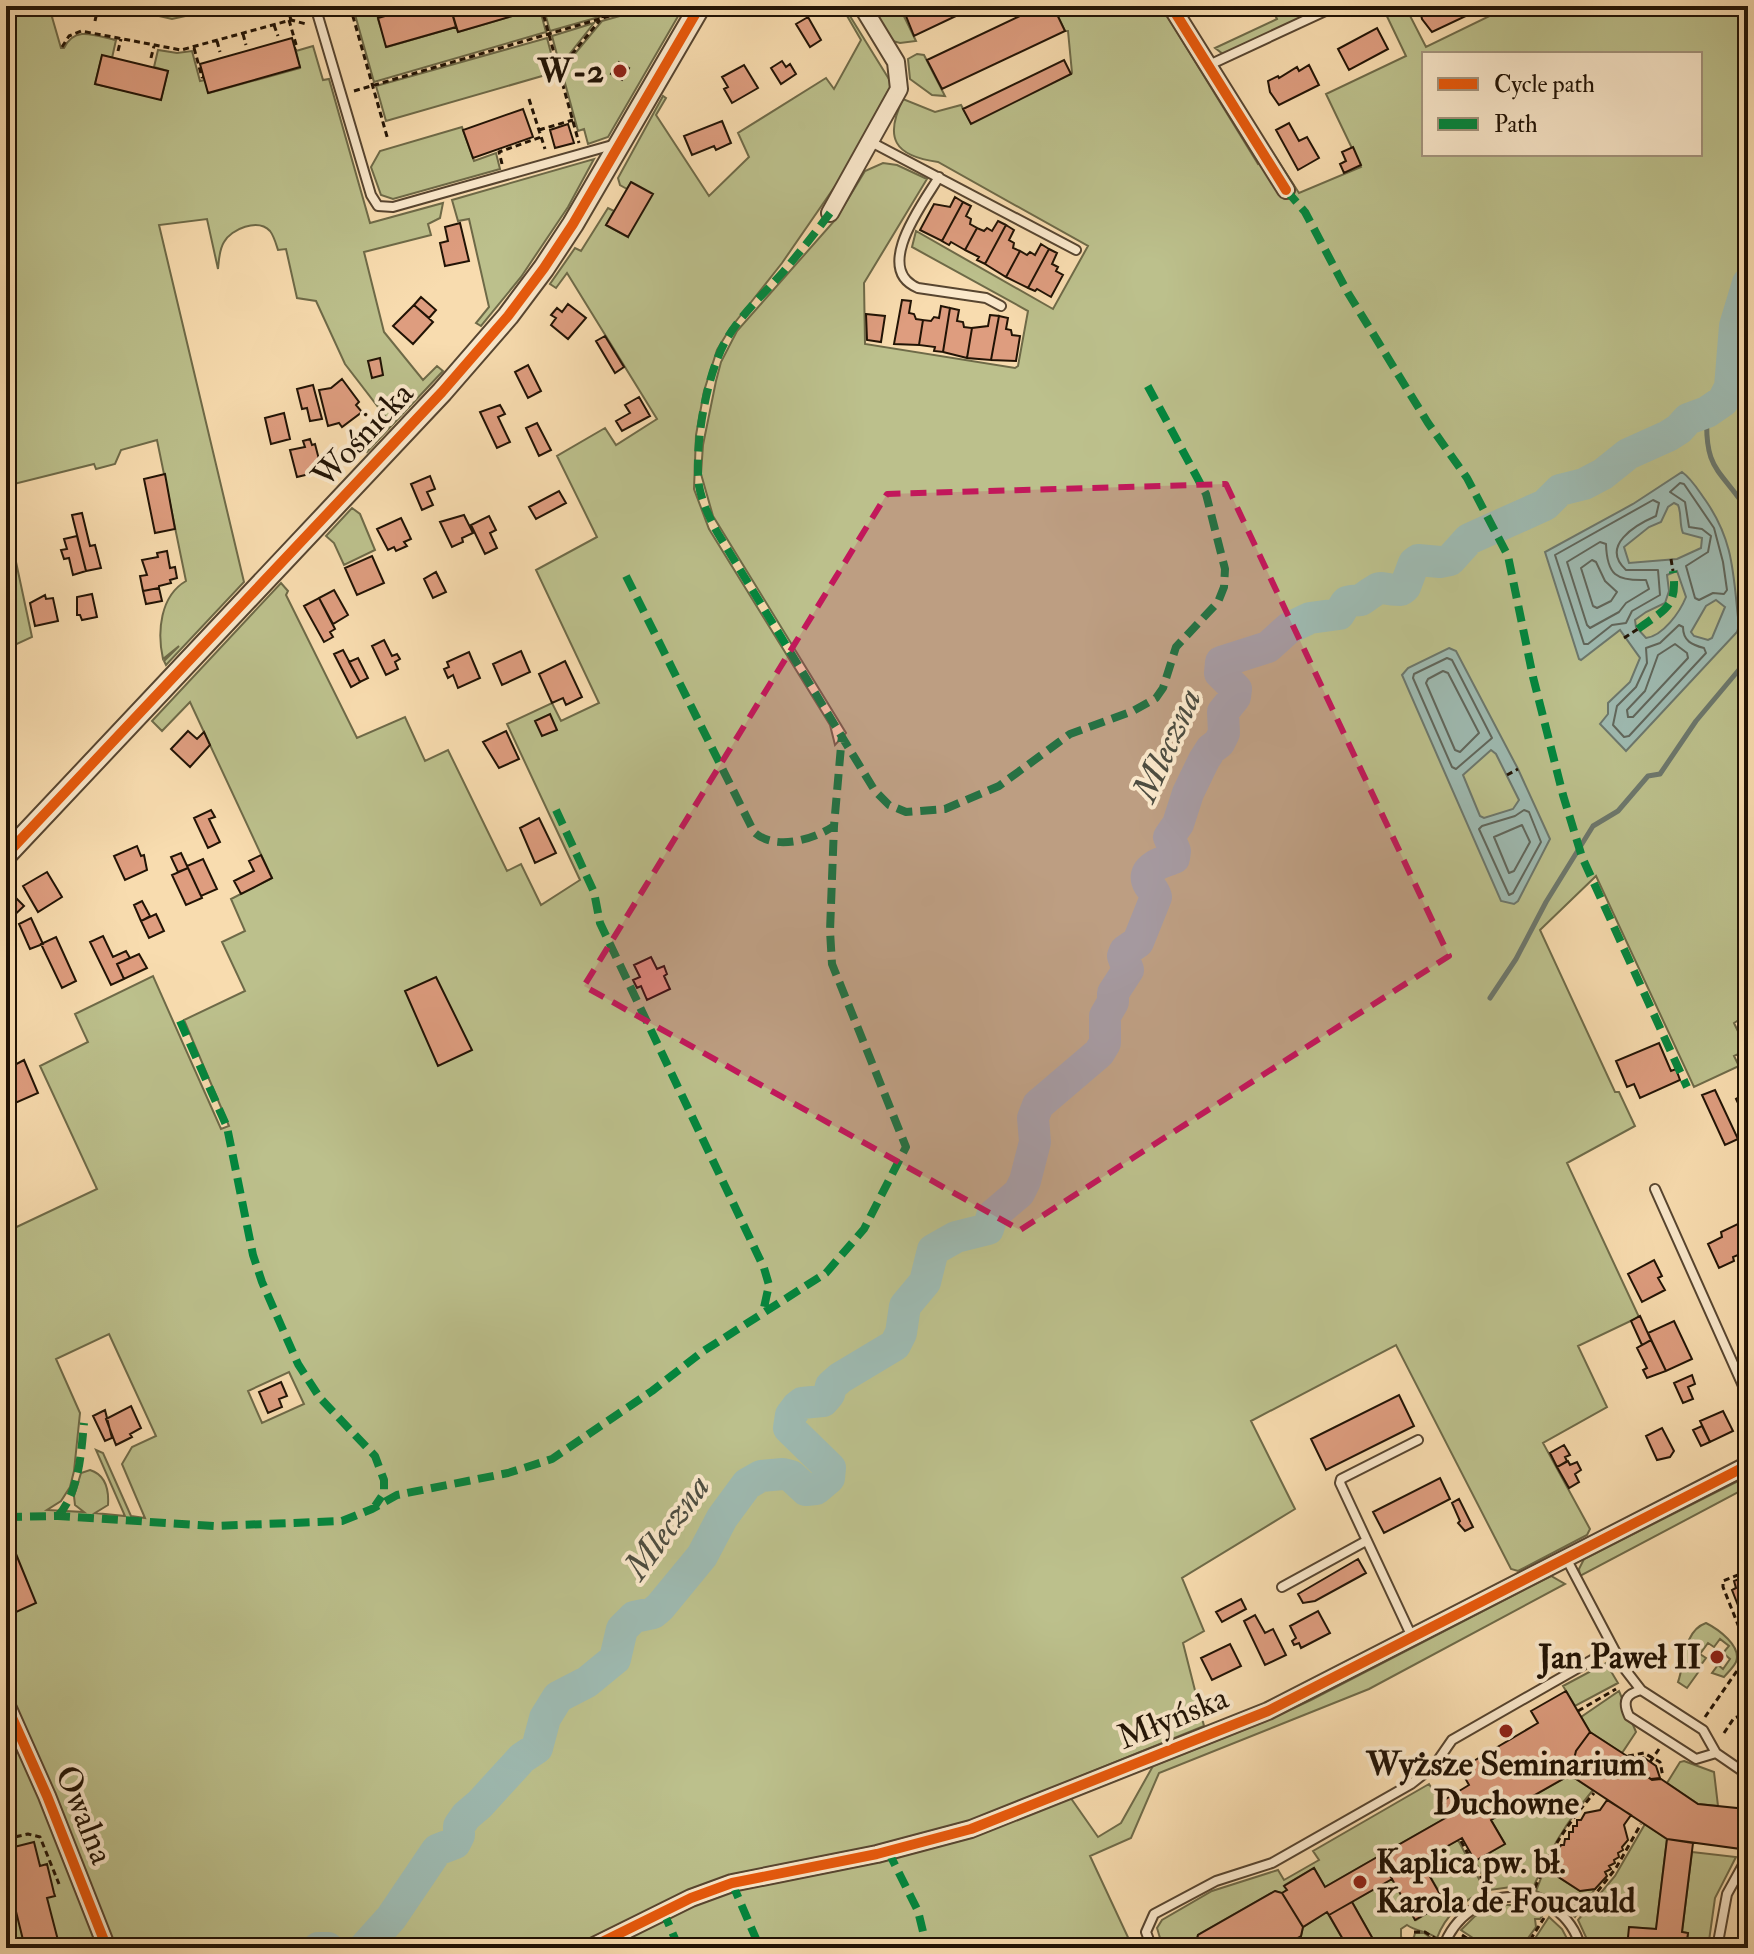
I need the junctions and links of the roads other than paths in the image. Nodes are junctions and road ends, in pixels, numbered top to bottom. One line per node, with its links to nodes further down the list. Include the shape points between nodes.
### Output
1 (315, 6): 8 (lane, via 378,206 393,207)
2 (700, 6): 8 (street, Wośnicka)
3 (862, 6): 7 (street, via 896,62 899,81 896,98)
4 (1171, 6): 6 (street)
5 (1336, 6): 6 (lane)
6 (1207, 66): 10 (street)
7 (871, 142): 9 (lane); 11 (street)
8 (621, 143): 14 (street, Wośnicka, via 544,268 474,357)
9 (939, 177): 12 (lane); 13 (lane, via 903,239 899,256 904,273 912,286 986,298)
10 (1286, 190)
11 (830, 213)
12 (1076, 250)
13 (1001, 306)
14 (6, 855)
15 (1655, 1189): 16 (lane)
16 (1748, 1397)
17 (1418, 1440): 19 (lane, via 1341,1479)
18 (1748, 1465): 20 (street, Młyńska)
19 (1366, 1541): 21 (lane); 22 (lane)
20 (1565, 1558): 22 (street, Młyńska); 23 (lane)
21 (1282, 1587)
22 (1412, 1637): 32 (street, Młyńska, via 1268,1711 971,1829 732,1883)
23 (1613, 1648): 24 (lane); 33 (lane, via 1452,1740 1434,1766 1411,1784 1272,1863 1216,1881 1154,1914 1146,1932)
24 (1641, 1690): 28 (lane, via 1703,1730); 28 (lane, via 1625,1699 1629,1716 1696,1759)
25 (6, 1704): 26 (street, Owalna)
26 (21, 1734): 27 (lane); 31 (street, Owalna)
27 (6, 1745)
28 (1716, 1753): 29 (lane)
29 (1748, 1775)
30 (1748, 1856): 36 (lane, via 1727,1894)
31 (107, 1948)
32 (590, 1948)
33 (1152, 1948)
34 (1443, 1948): 35 (lane, via 1452,1929 1474,1907 1495,1898 1527,1898 1551,1908 1570,1925)
35 (1581, 1948)
36 (1717, 1948)

